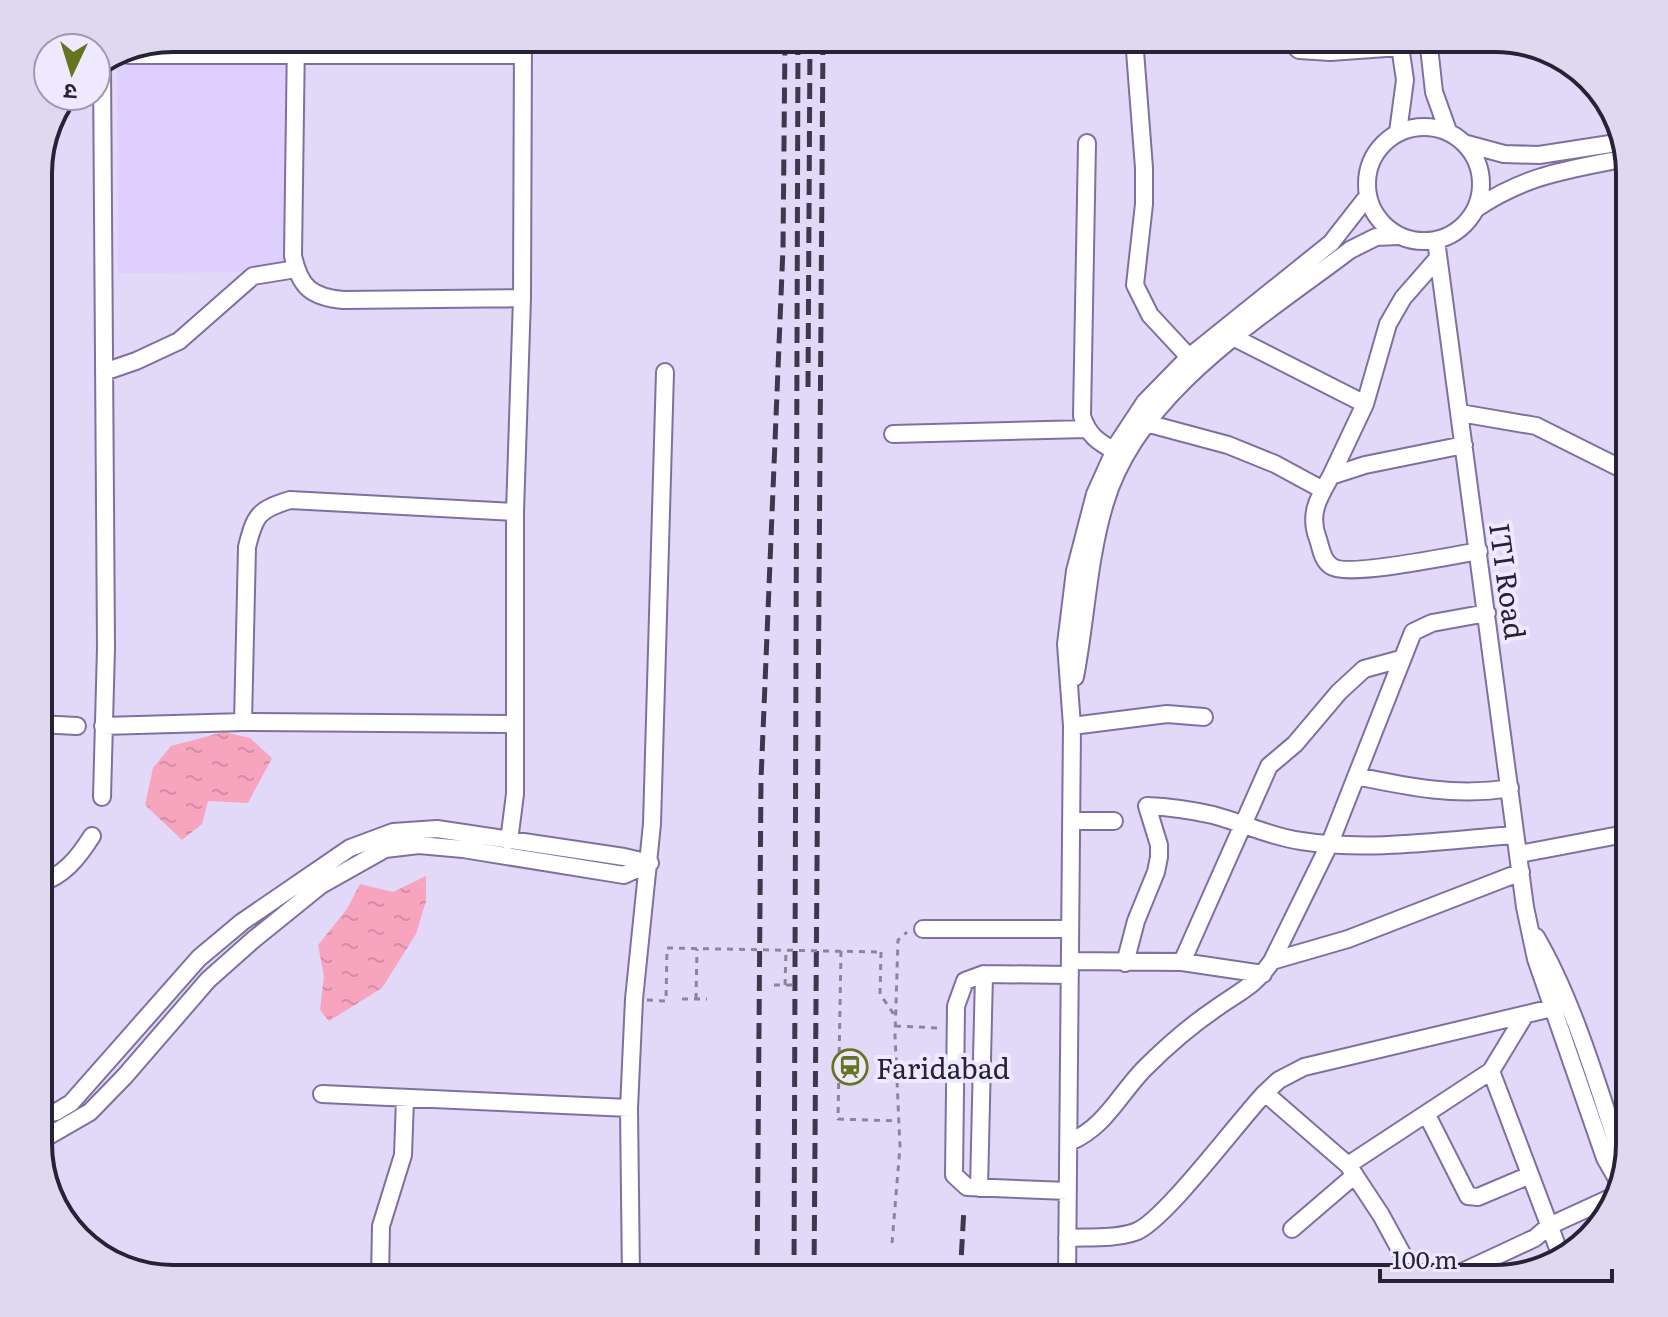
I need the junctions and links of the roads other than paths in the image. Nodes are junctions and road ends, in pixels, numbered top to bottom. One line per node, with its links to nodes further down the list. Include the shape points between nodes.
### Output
1 (295, 52): 8 (street)
2 (396, 52): 8 (street)
3 (523, 52): 22 (street)
4 (1135, 52): 24 (street, via 1144,204 1135,285 1150,315)
5 (1400, 52): 11 (street, via 1405,80)
6 (1430, 52): 10 (street, via 1434,92)
7 (146, 55): 8 (street)
8 (295, 56): 21 (street)
9 (102, 112): 25 (street)
10 (1448, 131): 11 (street, via 1423,126); 13 (street)
11 (1398, 132): 16 (street, via 1380,147 1367,175)
12 (1087, 143): 30 (street, via 1082,416)
13 (1467, 144): 14 (street, via 1504,154 1539,155); 17 (street, via 1479,166 1482,192)
14 (1612, 144)
15 (1615, 160): 17 (street, via 1540,176)
16 (1367, 197): 18 (street, via 1374,214); 24 (street, via 1331,243)
17 (1477, 208): 19 (street, via 1447,238)
18 (1398, 236): 19 (street); 23 (street, via 1376,237 1350,250)
19 (1436, 240): 20 (street, ITI Road)
20 (1438, 258): 27 (street, via 1388,324); 28 (street, ITI Road)
21 (296, 269): 22 (street, via 307,289 324,298); 25 (street, via 253,276 179,341)
22 (522, 298): 36 (street)
23 (1235, 338): 27 (street); 29 (street, via 1179,384)
24 (1189, 357): 33 (street, via 1145,402)
25 (104, 372): 46 (street)
26 (665, 372): 60 (street)
27 (1365, 404): 35 (street)
28 (1460, 413): 32 (street, ITI Road); 34 (street, via 1536,426)
29 (1146, 423): 35 (street, via 1228,445); 40 (street, via 1105,502)
30 (1086, 429): 31 (street); 33 (street)
31 (893, 434)
32 (1464, 445): 35 (street, via 1365,465); 37 (street, ITI Road)
33 (1115, 451): 40 (street, via 1095,494 1075,571 1066,644)
34 (1616, 466)
35 (1327, 483): 37 (street, via 1315,505 1313,528 1324,557 1337,569 1379,568)
36 (515, 512): 42 (street, via 290,500 265,508 253,522 247,547); 43 (street)
37 (1479, 551): 38 (street, ITI Road)
38 (1487, 613): 39 (street, via 1420,627 1407,641); 49 (street, ITI Road)
39 (1401, 659): 48 (street); 53 (street, via 1364,669 1269,766)
40 (1071, 698): 47 (street)
41 (1204, 717): 47 (street, via 1167,714)
42 (243, 722): 43 (street); 46 (street)
43 (515, 724): 57 (street)
44 (52, 725): 45 (street)
45 (77, 726)
46 (103, 726): 50 (street)
47 (1072, 726): 51 (street)
48 (1356, 776): 49 (street, via 1449,792); 58 (street)
49 (1510, 788): 54 (street, ITI Road)
50 (102, 797)
51 (1071, 821): 52 (street); 64 (street)
52 (1114, 821)
53 (1244, 825): 58 (street, via 1281,837); 66 (street); 67 (street, via 1182,808 1147,806 1159,857)
54 (1515, 835): 58 (street); 59 (street, ITI Road)
55 (92, 836): 62 (street, via 77,859)
56 (1616, 836): 59 (street)
57 (509, 841): 60 (street); 78 (street, via 437,829 393,832 350,848 199,958 71,1103)
58 (1330, 843): 69 (street)
59 (1519, 854): 61 (street, ITI Road)
60 (650, 863): 77 (street, via 634,999); 80 (street, via 624,875 463,849 385,849 321,885 253,940 208,980 90,1112)
61 (1521, 872): 65 (street, ITI Road); 69 (street)
62 (52, 880)
63 (923, 929): 64 (street)
64 (1070, 929): 68 (street)
65 (1531, 929): 71 (street, ITI Road); 82 (street, ITI Road, via 1564,995)
66 (1182, 962): 67 (street); 69 (street)
67 (1125, 963): 68 (street)
68 (1070, 968): 70 (street); 81 (street)
69 (1267, 968): 81 (street, via 1252,986 1179,1037 1102,1122)
70 (984, 974): 86 (street); 86 (street, via 965,981 958,994 955,1028 954,1175 967,1187)
71 (1552, 1008): 72 (street); 84 (street, ITI Road)
72 (1525, 1015): 73 (street); 74 (street, via 1304,1067)
73 (1491, 1071): 79 (street); 85 (street)
74 (1265, 1093): 83 (street); 91 (street, via 1165,1210 1138,1232)
75 (322, 1094): 76 (street)
76 (405, 1099): 77 (street); 93 (street, via 403,1155 381,1226)
77 (629, 1108): 94 (street)
78 (52, 1113)
79 (1427, 1115): 83 (street); 85 (street, via 1468,1196 1478,1197)
80 (52, 1134)
81 (1070, 1142): 87 (street)
82 (1616, 1142)
83 (1351, 1170): 90 (street); 96 (street)
84 (1613, 1172)
85 (1530, 1175): 89 (street)
86 (979, 1188): 87 (street)
87 (1068, 1191): 91 (street)
88 (1601, 1202): 89 (street)
89 (1549, 1226): 92 (street); 97 (street)
90 (1292, 1229)
91 (1067, 1238): 95 (street)
92 (1557, 1247)
93 (380, 1265)
94 (631, 1265)
95 (1067, 1265)
96 (1408, 1265)
97 (1477, 1265)

